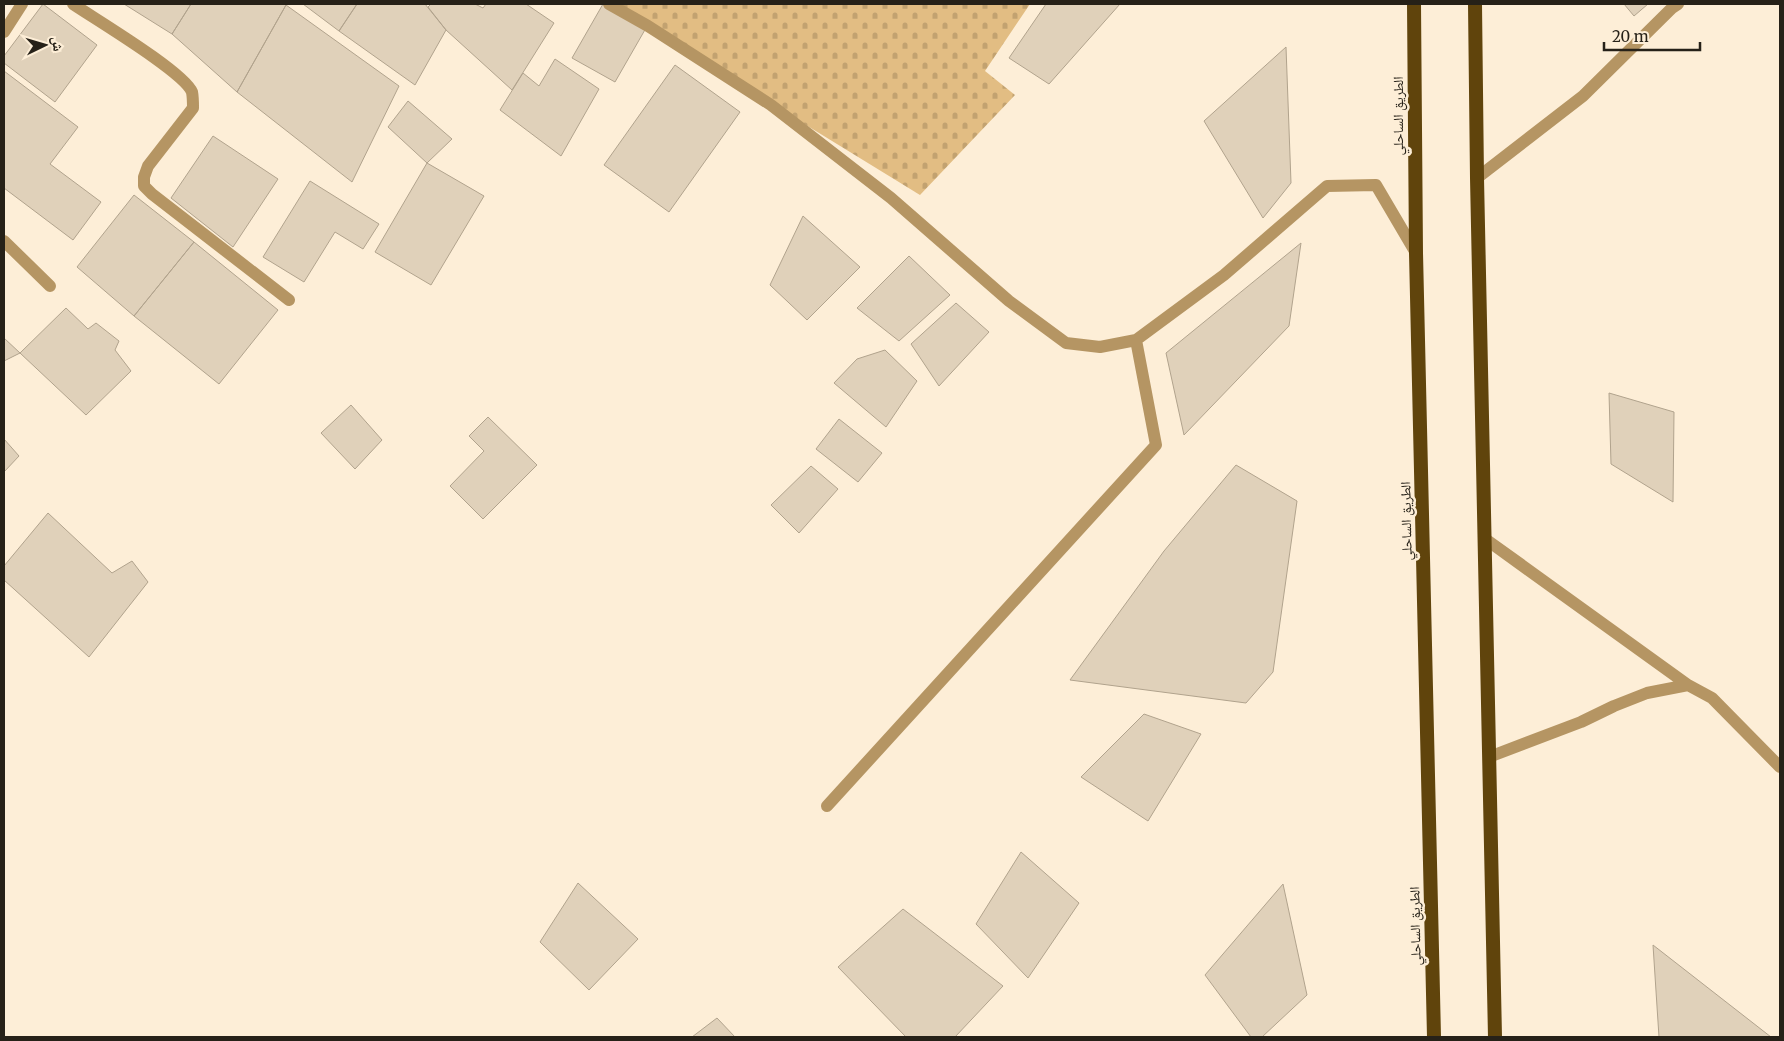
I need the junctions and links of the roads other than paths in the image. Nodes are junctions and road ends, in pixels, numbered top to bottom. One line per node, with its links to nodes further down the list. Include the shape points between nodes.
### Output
1 (22, 4): 7 (street)
2 (73, 4): 12 (street, via 180,77 192,92 193,108 148,166 144,186)
3 (609, 4): 13 (street, via 771,105 891,198 1009,301 1066,343 1100,347)
4 (1414, 4): 10 (highway, الطريق الساحلي)
5 (1475, 4): 8 (highway)
6 (1678, 4): 8 (street, via 1583,96)
7 (4, 32)
8 (1477, 178): 14 (highway)
9 (4, 241): 11 (street)
10 (1416, 253): 13 (street, via 1376,184 1327,186 1224,275); 19 (highway, الطريق الساحلي)
11 (50, 286)
12 (289, 300)
13 (1136, 340): 18 (street, via 1156,445)
14 (1484, 538): 15 (street); 16 (highway)
15 (1688, 685): 16 (street, via 1647,693); 17 (street, via 1712,698)
16 (1489, 757): 20 (highway)
17 (1780, 767)
18 (827, 806)
19 (1434, 1037)
20 (1495, 1037)

